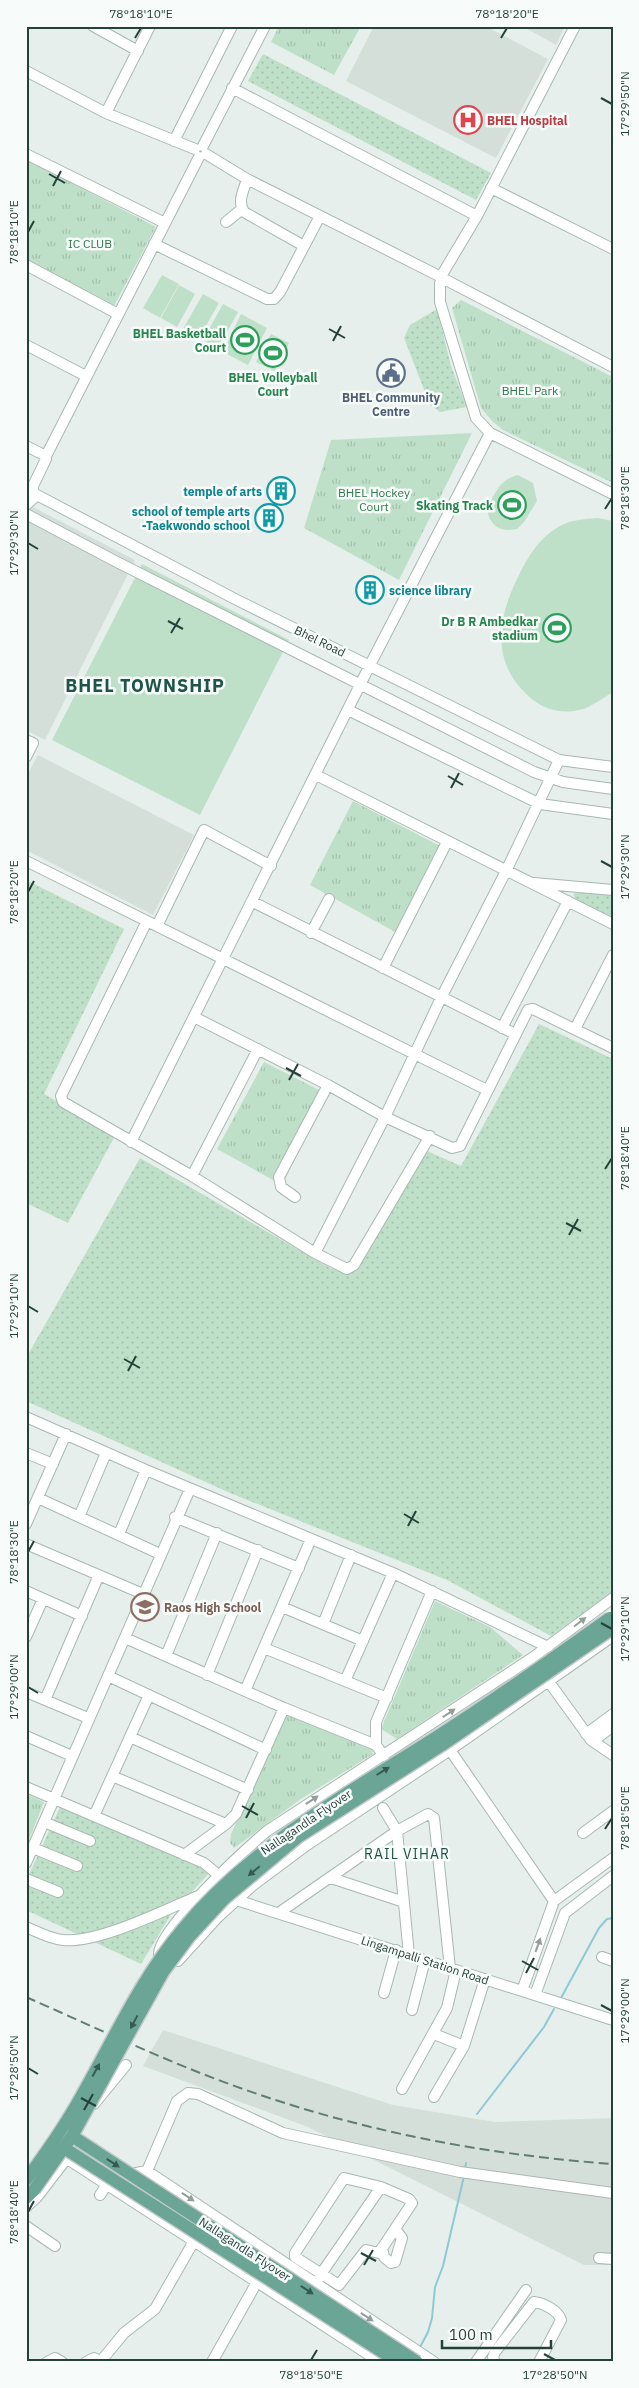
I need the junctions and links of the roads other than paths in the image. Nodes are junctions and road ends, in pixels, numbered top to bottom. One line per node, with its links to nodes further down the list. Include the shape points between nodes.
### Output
1 (93, 26): 6 (street)
2 (150, 26): 6 (street)
3 (232, 26): 10 (street)
4 (265, 26): 8 (street)
5 (574, 26): 14 (street)
6 (138, 51): 9 (street)
7 (26, 71): 9 (street)
8 (232, 88): 11 (street); 17 (street)
9 (106, 113): 10 (street)
10 (174, 141): 11 (street)
11 (200, 152): 13 (street); 19 (street)
12 (26, 154): 19 (street)
13 (247, 179): 15 (street, via 240,200); 16 (street)
14 (491, 188): 17 (street); 22 (street)
15 (242, 209): 18 (street); 21 (street)
16 (320, 216): 21 (street); 24 (street)
17 (477, 216): 24 (street)
18 (226, 222)
19 (165, 223): 20 (street)
20 (154, 244): 21 (street, via 267,299 274,299 280,292); 25 (street)
21 (304, 246)
22 (613, 249)
23 (26, 265): 25 (street)
24 (442, 278): 27 (street); 29 (street, via 440,302 476,418)
25 (118, 314): 28 (street)
26 (26, 344): 28 (street)
27 (613, 366)
28 (86, 376): 31 (street)
29 (490, 433): 33 (street); 36 (street)
30 (26, 446): 31 (street)
31 (46, 456): 32 (street)
32 (30, 488): 34 (street, via 33,501); 36 (street, Bhel Road, via 235,599)
33 (613, 494)
34 (26, 505)
35 (26, 514): 37 (street, via 254,632)
36 (370, 665): 37 (street); 41 (street, Bhel Road)
37 (361, 683): 38 (street); 44 (street)
38 (348, 710): 43 (street); 46 (street)
39 (26, 740): 40 (street, via 33,743)
40 (26, 757)
41 (560, 760): 42 (street, Bhel Road); 44 (street)
42 (613, 767)
43 (316, 775): 48 (street); 50 (street)
44 (551, 780): 45 (street); 46 (street)
45 (613, 789)
46 (540, 804): 47 (street); 51 (street)
47 (613, 814)
48 (447, 842): 51 (street); 63 (street)
49 (26, 861): 57 (street)
50 (271, 866): 56 (street); 59 (street, via 204,830)
51 (506, 871): 52 (street); 64 (street)
52 (528, 882): 53 (street); 55 (street)
53 (613, 890)
54 (329, 899): 60 (street)
55 (568, 901): 58 (street); 66 (street)
56 (253, 902): 60 (street); 62 (street)
57 (147, 921): 59 (street); 76 (street, via 60,1099)
58 (613, 924)
59 (157, 926): 62 (street)
60 (311, 933): 63 (street)
61 (613, 955): 67 (street)
62 (223, 959): 65 (street); 71 (street)
63 (382, 968): 64 (street)
64 (441, 998): 66 (street); 71 (street)
65 (194, 1017): 70 (street); 76 (street)
66 (502, 1028): 68 (street)
67 (575, 1030): 68 (street, via 533,1009 525,1013); 69 (street)
68 (515, 1034): 73 (street)
69 (613, 1048)
70 (258, 1049): 72 (street); 77 (street)
71 (415, 1054): 73 (street); 74 (street)
72 (328, 1084): 74 (street); 78 (street, via 279,1177 281,1187)
73 (487, 1090): 75 (street, via 460,1146 452,1148)
74 (385, 1117): 75 (street); 79 (street)
75 (430, 1136): 79 (street, via 354,1265 347,1269)
76 (131, 1142): 77 (street)
77 (192, 1176): 79 (street)
78 (295, 1197)
79 (315, 1253)
80 (26, 1417): 81 (street)
81 (66, 1434): 83 (street); 84 (street)
82 (26, 1453): 84 (street)
83 (106, 1453): 85 (street); 88 (street)
84 (53, 1464): 87 (street)
85 (146, 1470): 86 (street); 92 (street)
86 (190, 1488): 89 (street); 93 (street)
87 (38, 1498): 88 (street); 90 (street)
88 (79, 1517): 92 (street)
89 (176, 1517): 91 (street); 96 (street)
90 (26, 1524)
91 (218, 1533): 95 (street); 116 (street)
92 (119, 1534): 96 (street)
93 (312, 1538): 97 (street); 98 (street)
94 (26, 1544): 100 (street)
95 (258, 1550): 98 (street); 117 (street)
96 (160, 1554): 103 (street)
97 (351, 1555): 99 (street); 109 (street)
98 (299, 1568): 106 (street)
99 (393, 1574): 102 (street); 113 (street)
100 (99, 1575): 103 (street); 107 (street)
101 (26, 1591): 105 (street)
102 (432, 1591): 114 (street); 124 (street)
103 (143, 1594): 112 (street)
104 (613, 1598): 114 (street, one-way to 104)
105 (43, 1599): 107 (street); 111 (street)
106 (282, 1607): 109 (street); 115 (street)
107 (82, 1616): 125 (street)
108 (612, 1620): 186 (main road, Nallagandla Flyover, bridge, via 450,1740 298,1837 224,1899 163,1972)
109 (323, 1624): 113 (street)
110 (613, 1636): 120 (street)
111 (26, 1637)
112 (125, 1638): 116 (street); 118 (street)
113 (363, 1641): 119 (street)
114 (548, 1647): 138 (street, one-way to 114)
115 (264, 1648): 119 (street); 121 (street)
116 (166, 1656): 117 (street)
117 (207, 1675): 121 (street)
118 (108, 1676): 123 (street); 128 (street)
119 (345, 1681): 124 (street)
120 (549, 1682): 132 (street); 135 (street)
121 (245, 1691): 126 (street)
122 (26, 1692): 125 (street)
123 (149, 1695): 131 (street); 134 (street)
124 (386, 1698): 133 (street, via 376,1722)
125 (45, 1700): 128 (street)
126 (284, 1708): 133 (street); 134 (street)
127 (613, 1714): 132 (street)
128 (88, 1718): 137 (street)
129 (613, 1726): 132 (street)
130 (26, 1736): 137 (street)
131 (130, 1738): 139 (street); 141 (street)
132 (589, 1738): 136 (street)
133 (376, 1745): 138 (street)
134 (266, 1750): 141 (street)
135 (450, 1750): 152 (street); 166 (street)
136 (613, 1755)
137 (72, 1756): 142 (street)
138 (384, 1756): 146 (street, one-way to 138)
139 (112, 1776): 145 (street); 148 (street)
140 (26, 1787): 142 (street)
141 (248, 1790): 148 (street, via 236,1814)
142 (54, 1799): 145 (street); 147 (street)
143 (383, 1808): 149 (street)
144 (613, 1811): 150 (street)
145 (94, 1816): 154 (street)
146 (289, 1816): 152 (street); 158 (street)
147 (44, 1822): 151 (street); 153 (street)
148 (226, 1824): 154 (street)
149 (397, 1832): 160 (street); 165 (street); 174 (street, via 422,1815 434,1818)
150 (583, 1833)
151 (90, 1841)
152 (306, 1845): 164 (street)
153 (33, 1848): 156 (street); 157 (street)
154 (184, 1854): 158 (street)
155 (613, 1858): 166 (street)
156 (26, 1863)
157 (77, 1866)
158 (219, 1874): 163 (street); 164 (street)
159 (613, 1876): 178 (street, via 565,1913)
160 (331, 1878): 165 (street); 167 (street)
161 (26, 1879): 162 (street)
162 (58, 1892)
163 (199, 1896): 164 (street, Lingampalli Station Road); 164 (street, via 162,1942 158,1950 164,1960 179,1960); 168 (street, via 120,1928 75,1940 62,1940)
164 (237, 1899): 167 (street, Lingampalli Station Road)
165 (404, 1902): 170 (street)
166 (554, 1902): 176 (street, one-way to 166)
167 (280, 1912): 169 (street, Lingampalli Station Road)
168 (26, 1927)
169 (396, 1950): 170 (street, Lingampalli Station Road); 177 (street)
170 (409, 1955): 172 (street, Lingampalli Station Road)
171 (602, 1957): 173 (street)
172 (425, 1960): 174 (street, Lingampalli Station Road); 179 (street)
173 (613, 1961)
174 (453, 1969): 175 (street, Lingampalli Station Road); 181 (street, via 448,2008)
175 (485, 1979): 176 (street, Lingampalli Station Road); 182 (street)
176 (522, 1991): 178 (street, Lingampalli Station Road)
177 (384, 1993)
178 (536, 1995): 180 (street, Lingampalli Station Road)
179 (412, 2010)
180 (613, 2020)
181 (434, 2034): 182 (street); 184 (street)
182 (464, 2046): 185 (street)
183 (126, 2065): 187 (street, via 93,2106 52,2137)
184 (402, 2089)
185 (434, 2097)
186 (67, 2133): 188 (main road, Nallagandla Flyover, bridge); 213 (main road, Nallagandla Flyover, one-way to 213, bridge)
187 (40, 2154): 188 (street); 189 (street)
188 (63, 2155): 191 (street); 192 (main road, Nallagandla Flyover, bridge); 193 (street); 198 (main road, Nallagandla Flyover, bridge); 220 (main road, Nallagandla Flyover, bridge)
189 (29, 2170): 191 (street)
190 (148, 2172): 195 (street, via 136,2172); 196 (street, via 177,2101 188,2092 283,2133 464,2173); 199 (street, via 149,2179); 208 (street, one-way to 208)
191 (55, 2175): 200 (street)
192 (26, 2180)
193 (106, 2183): 195 (street); 197 (street)
194 (381, 2187): 202 (street, via 412,2203); 208 (street); 208 (street, via 344,2178 295,2253 295,2257)
195 (122, 2193): 199 (street)
196 (613, 2193)
197 (100, 2195)
198 (26, 2198)
199 (135, 2202): 203 (street)
200 (26, 2207)
201 (26, 2226): 204 (street)
202 (395, 2229): 205 (street); 205 (street, via 402,2235 395,2262 384,2257)
203 (194, 2241): 209 (street); 214 (street, via 155,2309 124,2333)
204 (55, 2246)
205 (382, 2248): 210 (street, via 380,2253 366,2250)
206 (599, 2258): 207 (street)
207 (613, 2259)
208 (319, 2279): 210 (street); 212 (street)
209 (257, 2282): 218 (street); 219 (street)
210 (339, 2285): 212 (street)
211 (526, 2290): 221 (street)
212 (333, 2294): 213 (street, one-way to 213)
213 (426, 2360)
214 (102, 2361): 217 (street, via 94,2358)
215 (47, 2362): 216 (street, via 55,2358)
216 (62, 2362)
217 (86, 2362)
218 (212, 2362)
219 (380, 2362)
220 (398, 2362)
221 (476, 2362)
222 (495, 2362): 223 (street, via 495,2352 534,2302 541,2302 561,2320)
223 (539, 2362)

